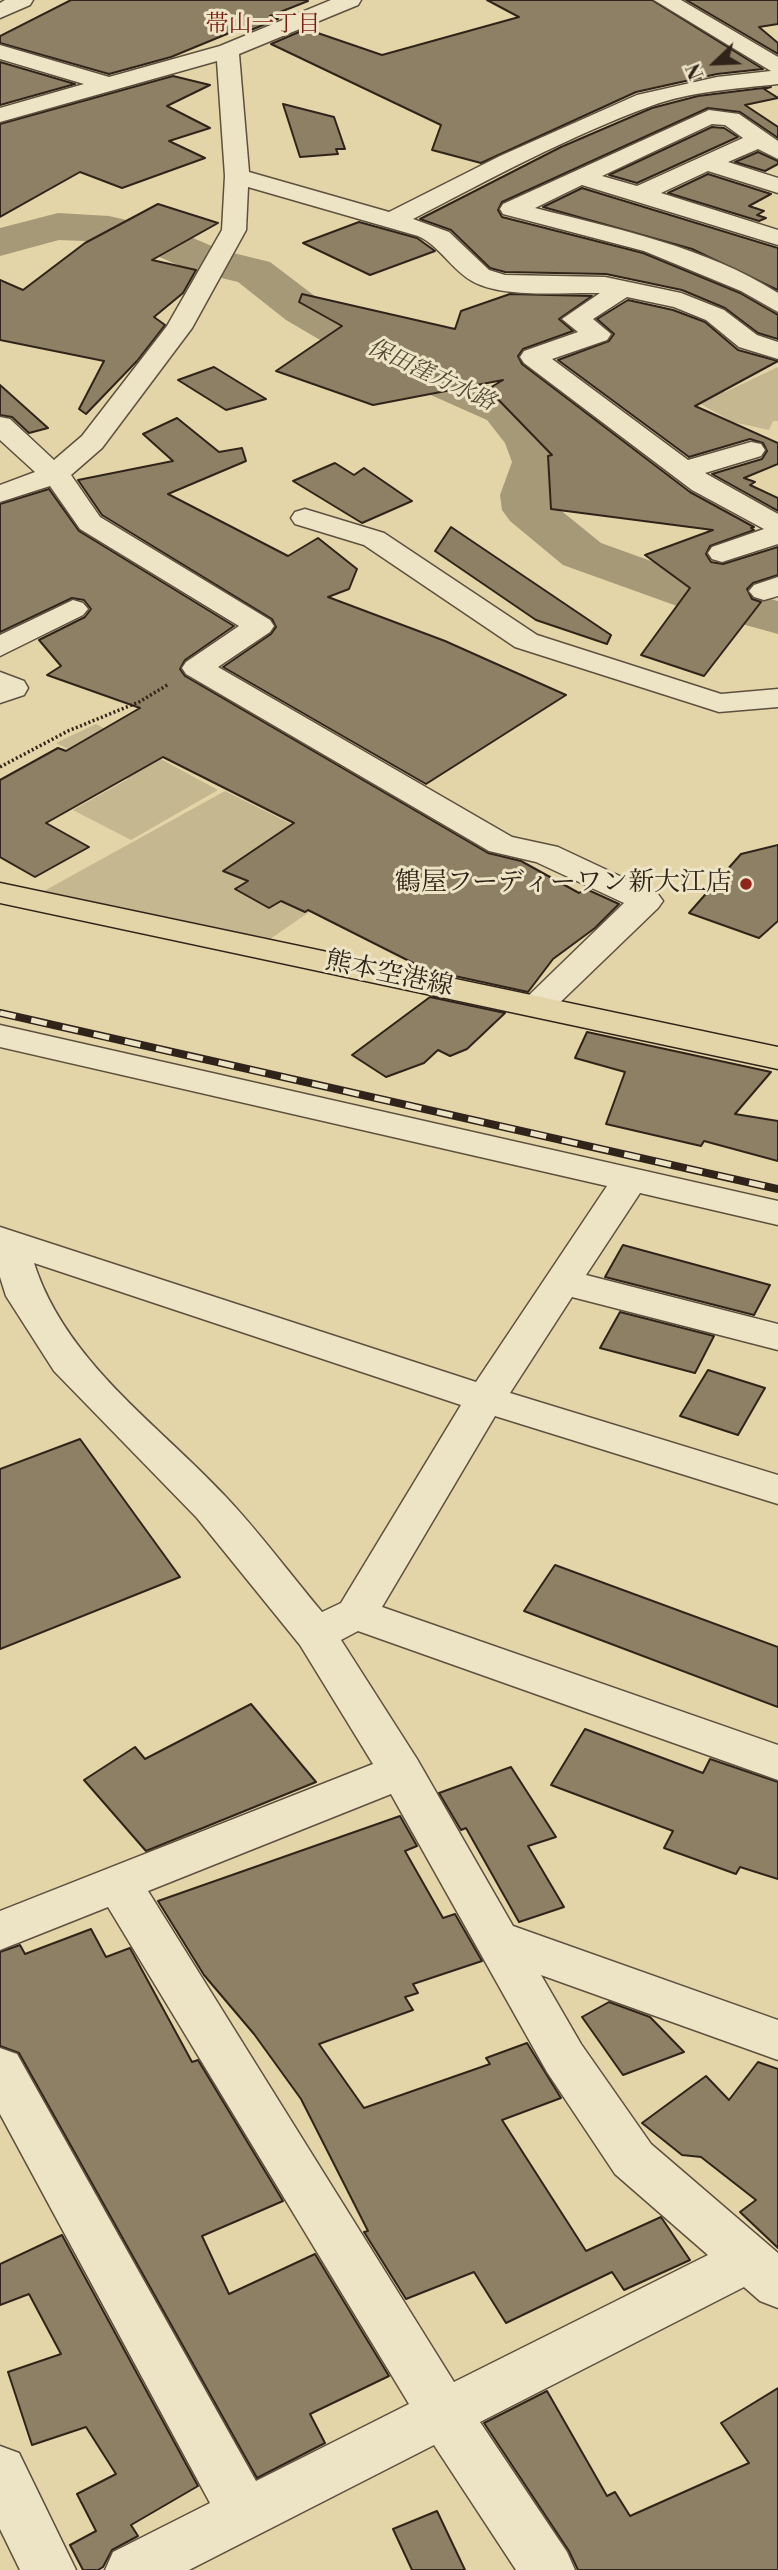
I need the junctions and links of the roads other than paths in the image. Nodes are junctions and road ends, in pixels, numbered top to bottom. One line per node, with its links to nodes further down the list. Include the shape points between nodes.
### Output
1 (22, 0): 4 (street)
2 (350, 0): 5 (street)
3 (665, 0): 7 (street)
4 (0, 11)
5 (228, 51): 9 (street); 13 (street)
6 (0, 52): 9 (street)
7 (778, 66)
8 (778, 77): 17 (street, via 717,83 645,100 508,161)
9 (111, 85): 10 (street)
10 (0, 115)
11 (768, 146): 12 (street); 14 (street, via 731,119 709,117)
12 (706, 163): 15 (street); 16 (street)
13 (237, 176): 17 (street); 29 (street, via 234,230 179,328 92,442)
14 (579, 177): 16 (street); 20 (street, via 512,209 653,246)
15 (778, 186)
16 (638, 194): 18 (street)
17 (390, 221): 21 (street, via 440,237 480,275 502,283)
18 (778, 238)
19 (778, 274): 20 (street)
20 (750, 286): 22 (street)
21 (623, 289): 24 (street, via 693,305); 28 (street, via 575,319 597,334 533,357)
22 (778, 304)
23 (778, 324): 24 (street)
24 (748, 341): 25 (street)
25 (778, 351)
26 (0, 425): 29 (street)
27 (751, 450): 28 (street)
28 (684, 470): 32 (street)
29 (54, 475): 30 (street); 41 (street, via 90,523 259,626 197,668 501,844 546,854 646,901)
30 (0, 494)
31 (305, 518): 39 (street, via 374,539 526,641 719,703)
32 (778, 525)
33 (778, 534): 34 (street)
34 (722, 553)
35 (73, 609): 36 (street)
36 (0, 648)
37 (0, 681): 38 (street, via 13,688)
38 (0, 694)
39 (778, 698)
40 (0, 893): 41 (main road, 熊本空港線)
41 (537, 1006): 43 (main road, 熊本空港線)
42 (0, 1036): 44 (street)
43 (778, 1058)
44 (629, 1181): 45 (street); 47 (street)
45 (778, 1213)
46 (4, 1240): 49 (street); 52 (street, via 25,1296 68,1362 212,1508)
47 (562, 1282): 48 (street); 49 (street)
48 (778, 1337)
49 (485, 1399): 50 (street); 51 (street)
50 (778, 1490)
51 (356, 1614): 52 (street); 53 (street)
52 (315, 1634): 54 (street)
53 (778, 1763)
54 (401, 1771): 55 (street); 57 (street)
55 (118, 1883): 56 (street); 61 (street)
56 (0, 1931)
57 (496, 1939): 58 (street); 60 (street, via 564,2058 634,2159)
58 (778, 2040)
59 (0, 2068): 63 (street)
60 (763, 2273): 61 (street)
61 (445, 2415): 63 (street); 66 (street)
62 (0, 2471): 65 (street)
63 (245, 2514): 64 (street)
64 (143, 2568)
65 (48, 2570)
66 (547, 2570)

